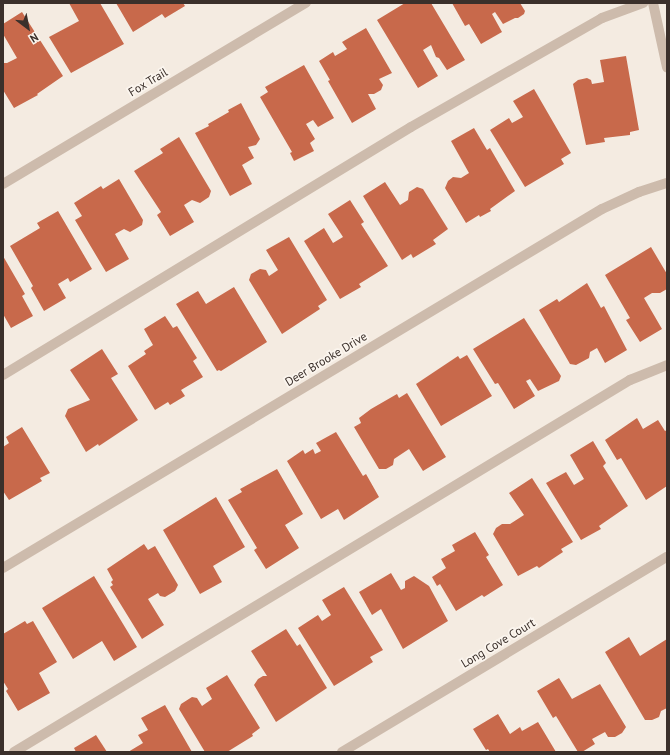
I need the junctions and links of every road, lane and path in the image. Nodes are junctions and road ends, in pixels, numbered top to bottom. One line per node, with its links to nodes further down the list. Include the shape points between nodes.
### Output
1 (306, 3): 5 (street, Fox Trail)
2 (643, 3): 8 (street, via 602,18 411,127)
3 (653, 3): 4 (street)
4 (667, 67)
5 (3, 184)
6 (667, 184): 10 (street, Deer Brooke Drive, via 639,192 602,209)
7 (667, 365): 11 (street, via 630,380)
8 (3, 375)
9 (667, 557): 12 (street, Long Cove Court)
10 (3, 568)
11 (14, 752)
12 (342, 752)

